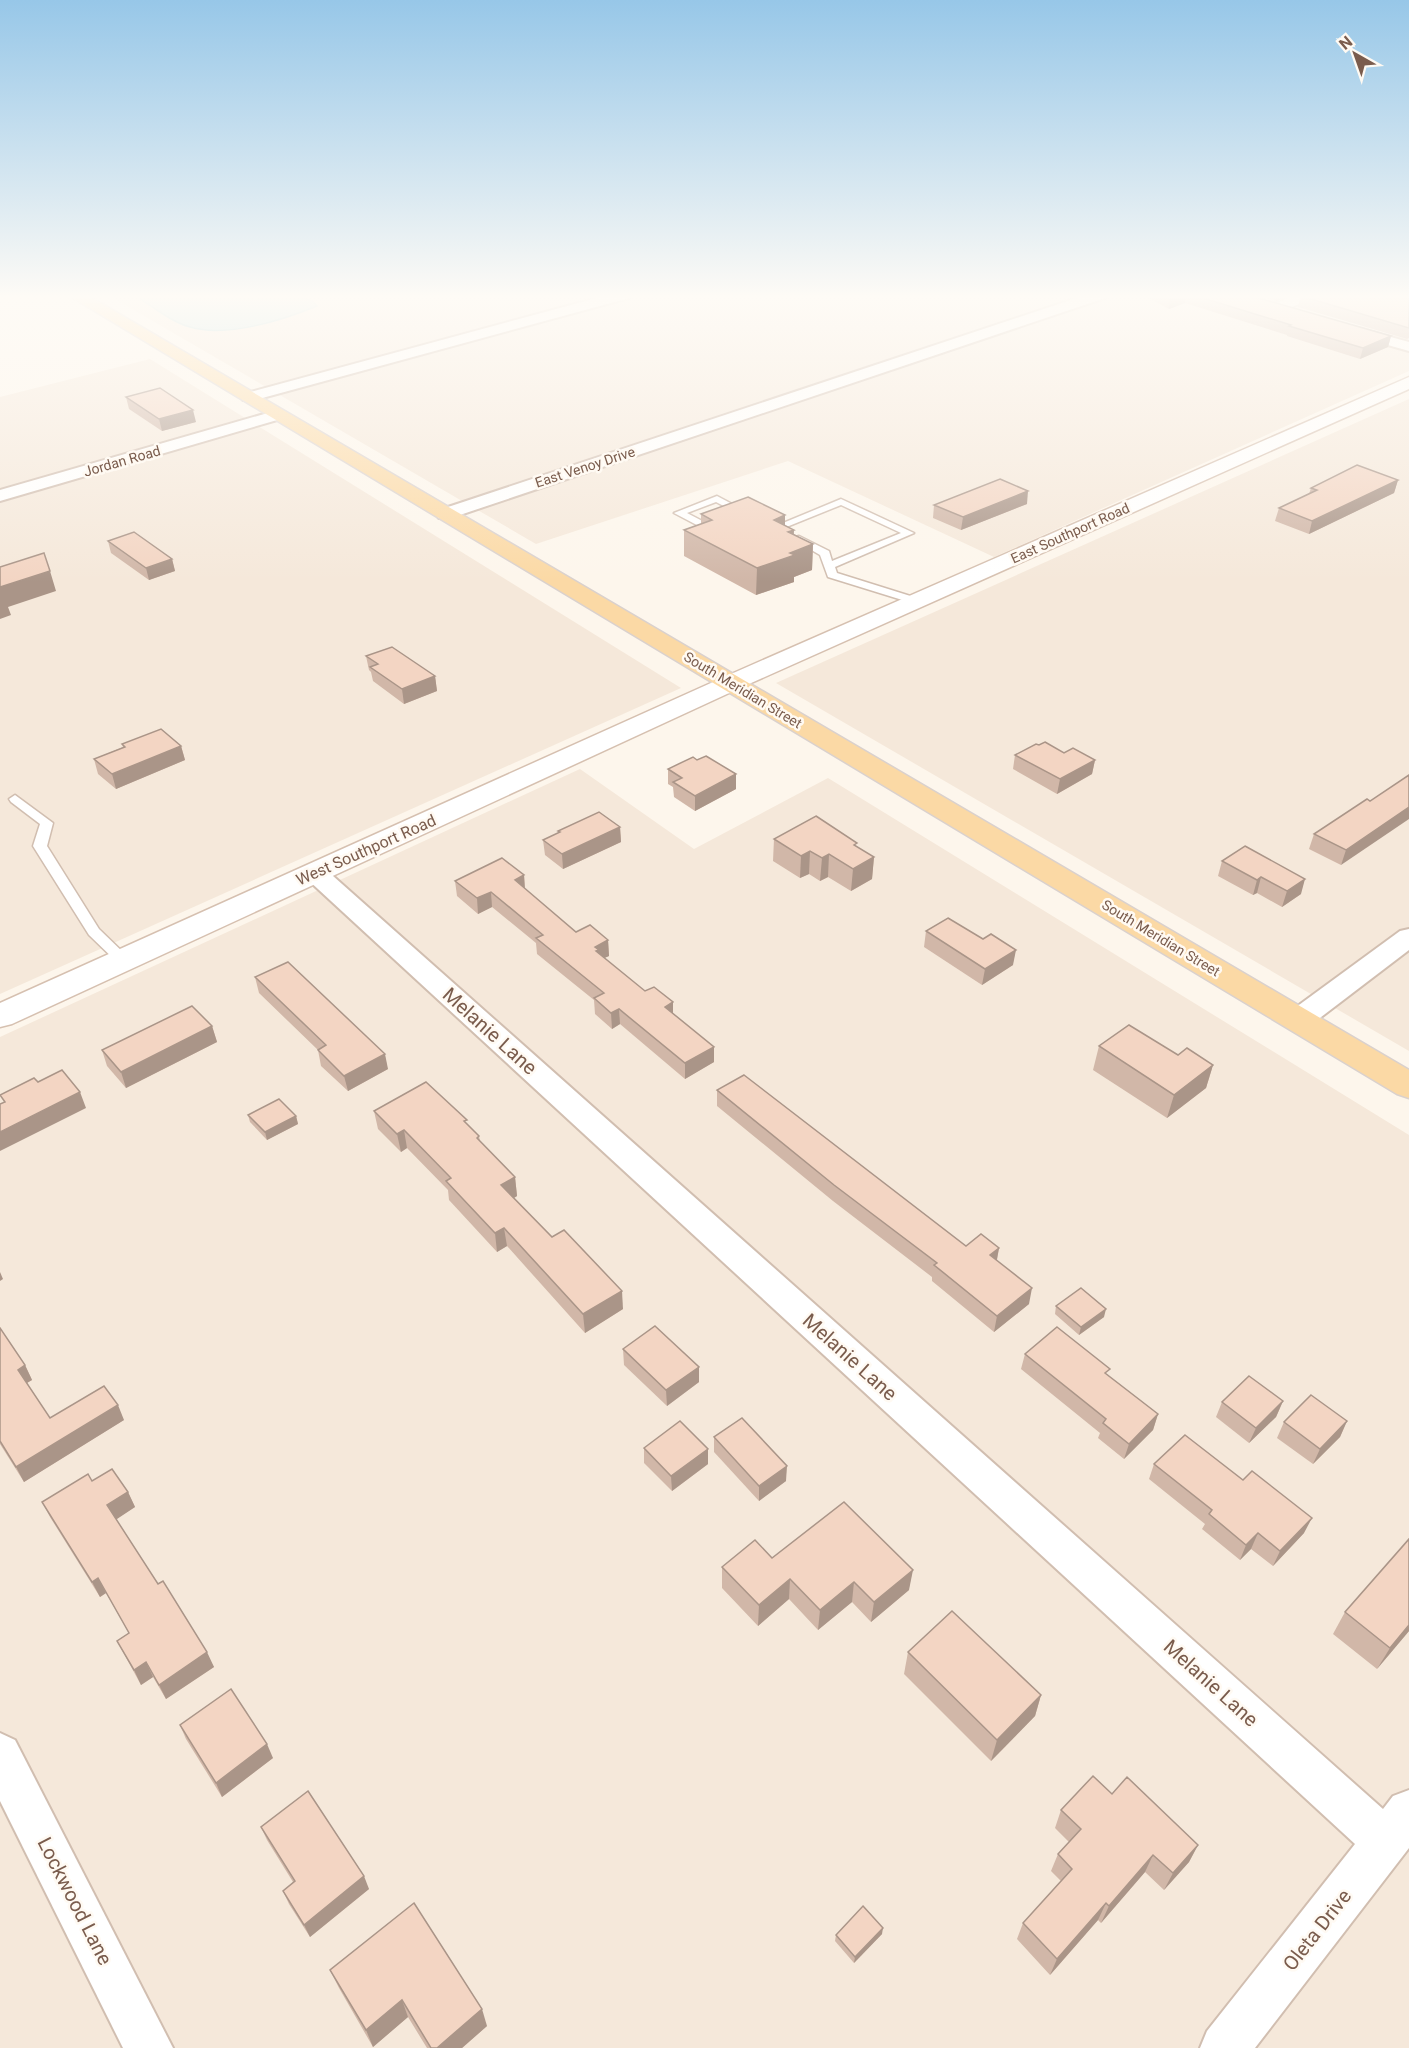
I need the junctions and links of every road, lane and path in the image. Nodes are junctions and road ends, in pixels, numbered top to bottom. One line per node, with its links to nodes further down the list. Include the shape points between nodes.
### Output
1 (238, 391): 5 (main road, South Meridian Street)
2 (273, 391): 5 (street)
3 (814, 391): 8 (street, East Venoy Drive)
4 (1390, 391): 12 (main road, East Southport Road)
5 (249, 397): 6 (main road, South Meridian Street)
6 (278, 415): 7 (street, Jordan Road); 8 (main road, South Meridian Street)
7 (0, 496)
8 (445, 514): 13 (main road, South Meridian Street)
9 (757, 519): 9 (lane, via 712,530 679,513 717,499); 10 (lane)
10 (776, 528): 11 (lane, via 825,553); 11 (lane, via 841,502 909,532)
11 (828, 566): 12 (lane, via 832,575)
12 (916, 601): 13 (main road, East Southport Road)
13 (731, 684): 15 (main road, West Southport Road); 19 (main road, South Meridian Street)
14 (15, 800): 17 (lane, via 47,823 40,846 94,932)
15 (315, 873): 17 (main road, West Southport Road); 22 (street, Melanie Lane)
16 (1409, 937): 19 (street)
17 (123, 960): 18 (main road, West Southport Road)
18 (0, 1016)
19 (1298, 1020): 20 (main road, South Meridian Street)
20 (1409, 1086)
21 (0, 1755): 23 (street, Lockwood Lane)
22 (1397, 1827): 24 (street, Oleta Drive)
23 (149, 2048)
24 (1224, 2048)

